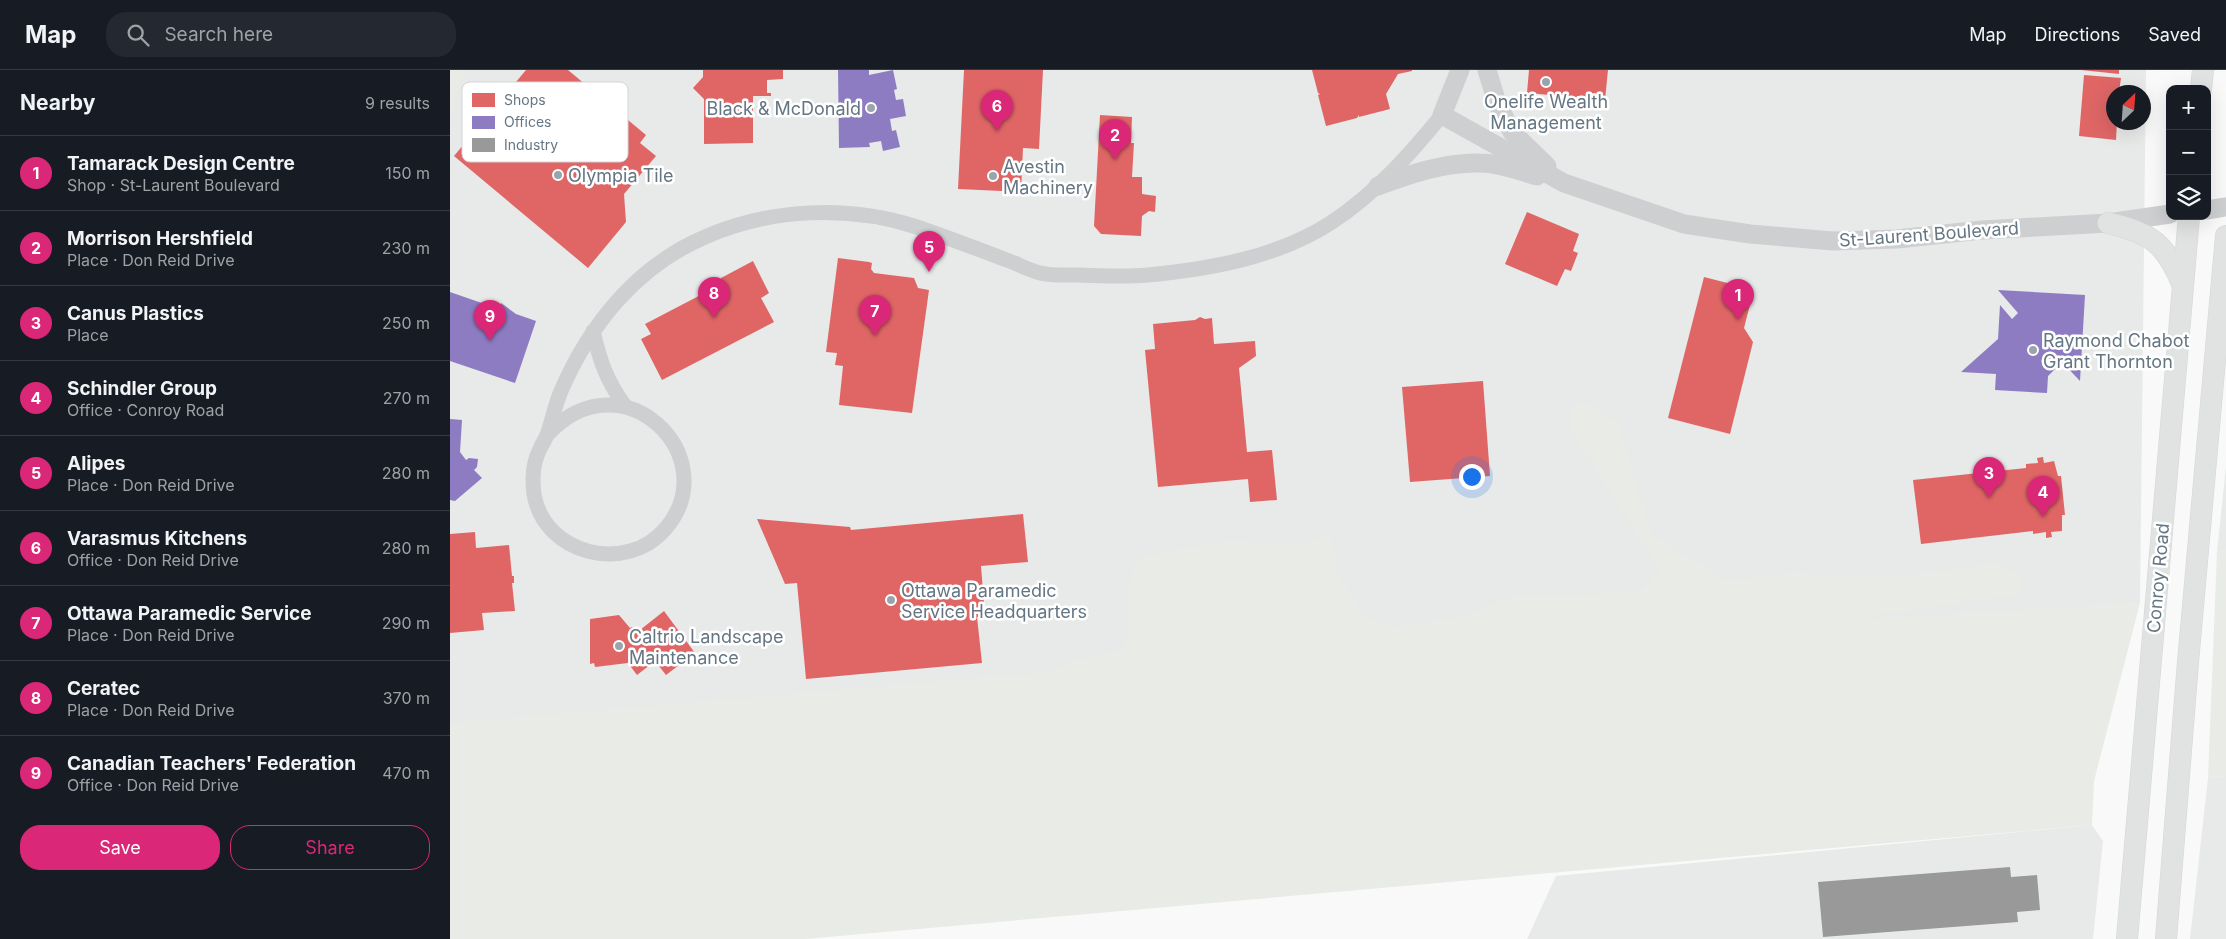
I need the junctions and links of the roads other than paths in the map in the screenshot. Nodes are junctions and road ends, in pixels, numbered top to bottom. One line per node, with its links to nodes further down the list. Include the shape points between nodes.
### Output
1 (1460, 70): 5 (street)
2 (1487, 70): 6 (street, via 1497,103 1512,132)
3 (2203, 70): 4 (main road)
4 (2201, 85)
5 (1442, 115): 6 (street, St-Laurent Boulevard); 7 (street)
6 (1564, 183): 7 (street, via 1482,163 1420,171); 12 (street, St-Laurent Boulevard, via 1684,224 1833,242)
7 (1378, 186): 15 (street, via 1329,224 1297,241 1248,258 1165,273 1128,276 1041,273 914,226 877,217 806,212 748,222 707,236 675,252 628,288)
8 (2226, 207): 9 (street)
9 (2211, 209)
10 (2166, 215): 12 (street, St-Laurent Boulevard)
11 (2189, 220): 14 (main road, Conroy Road)
12 (2108, 222): 14 (main road, via 2130,228 2163,248)
13 (2226, 236): 19 (main road, Conroy Road)
14 (2184, 287): 18 (main road, Conroy Road)
15 (593, 331): 16 (street, via 600,364); 17 (street, via 560,394)
16 (626, 406): 17 (street, via 602,404 578,410); 17 (street, via 657,423 673,442 682,465 683,489 676,512 666,529 634,551 594,554 574,548 543,519 534,498 532,476 537,454)
17 (548, 434)
18 (2127, 939)
19 (2166, 939)

